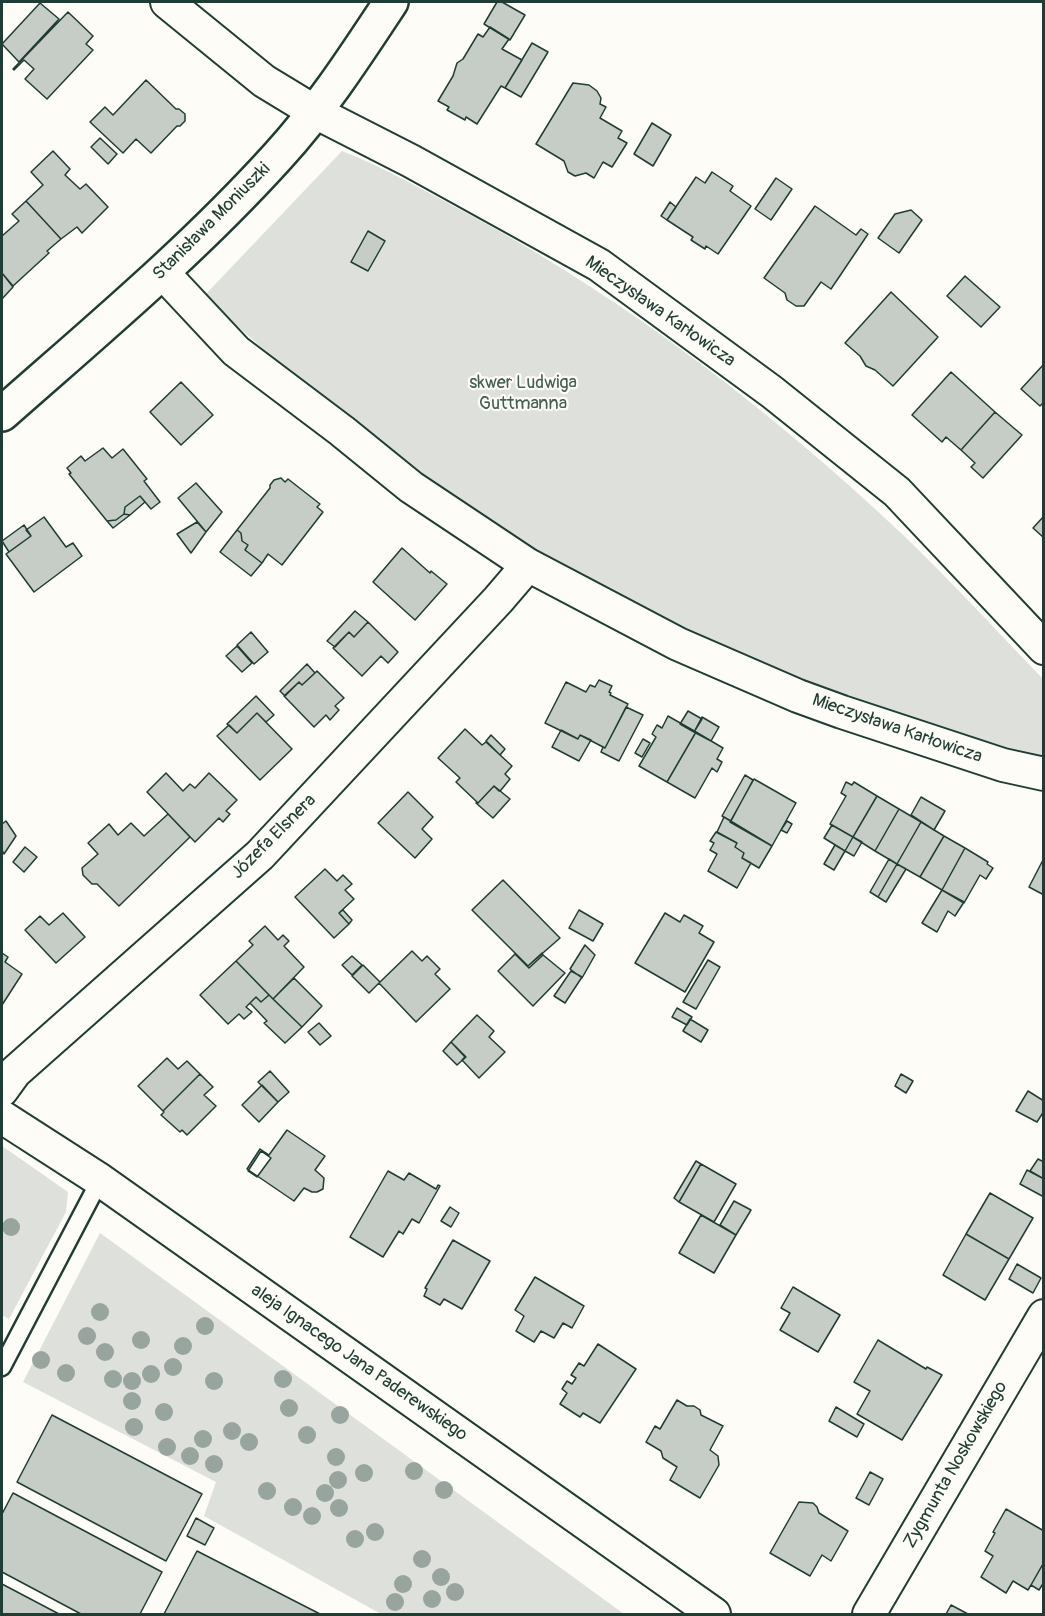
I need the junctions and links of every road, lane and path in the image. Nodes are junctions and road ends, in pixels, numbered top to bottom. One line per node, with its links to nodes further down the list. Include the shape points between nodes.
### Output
1 (167, 2): 3 (street, Mieczysława Karłowicza, via 250,71)
2 (391, 2): 3 (street, Stanisława Moniuszki)
3 (315, 112): 4 (street, Stanisława Moniuszki, via 279,155); 7 (street, Mieczysława Karłowicza, via 599,265 763,385 897,492)
4 (163, 273): 5 (street, Stanisława Moniuszki); 6 (street, Mieczysława Karłowicza, via 236,351 411,488)
5 (2, 414)
6 (528, 565): 8 (street, Mieczysława Karłowicza, via 678,644 798,696 1003,765); 9 (street, Józefa Elsnera, via 260,855 15,1072)
7 (1044, 648)
8 (1044, 774)
9 (2, 1090)
10 (2, 1117): 11 (street, aleja Ignacego Jana Paderewskiego)
11 (100, 1180): 13 (lane); 14 (street, aleja Ignacego Jana Paderewskiego)
12 (1044, 1316): 15 (street, Zygmunta Noskowskiego)
13 (2, 1367)
14 (714, 1614)
15 (869, 1614)

